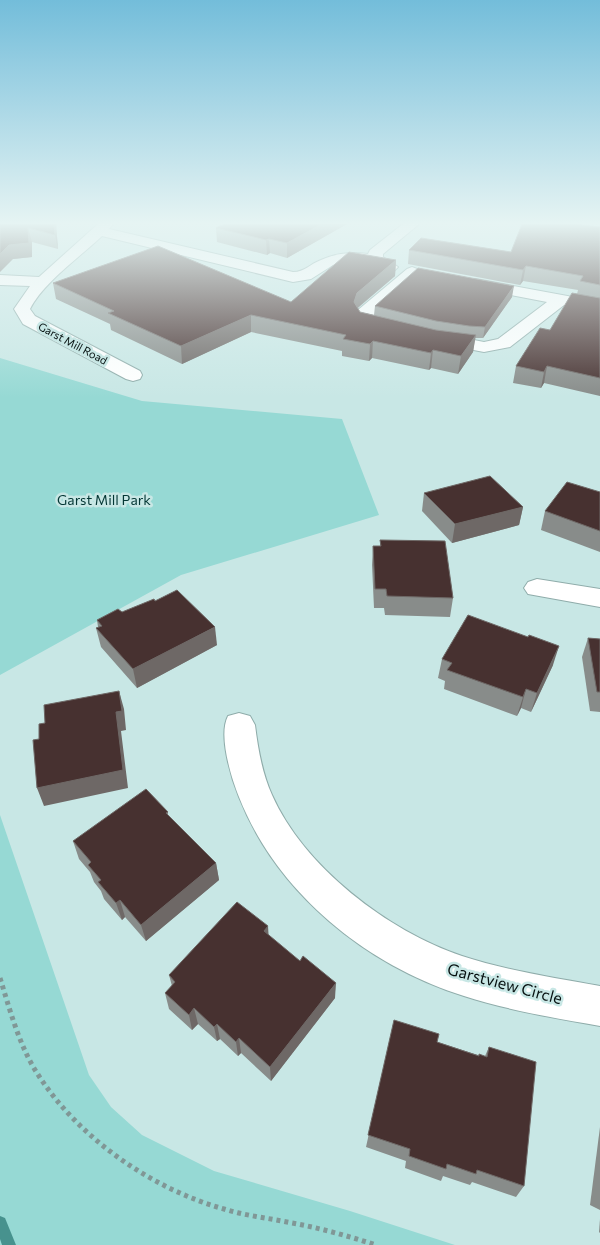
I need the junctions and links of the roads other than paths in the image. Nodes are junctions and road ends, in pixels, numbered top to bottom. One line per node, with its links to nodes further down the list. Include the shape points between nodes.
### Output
1 (44, 282): 8 (street, Garst Mill Road, via 23,304 24,316)
2 (400, 282): 6 (street, via 363,318 366,322)
3 (471, 282): 4 (street)
4 (560, 300): 5 (street); 7 (street, via 504,343 495,346 470,345)
5 (600, 307)
6 (404, 331)
7 (423, 335)
8 (134, 375)
9 (538, 588): 10 (street)
10 (600, 598)
11 (238, 725): 12 (street, Garstview Circle, via 244,762 258,802 280,842 312,881 352,917 401,949 461,975)
12 (600, 1006)

